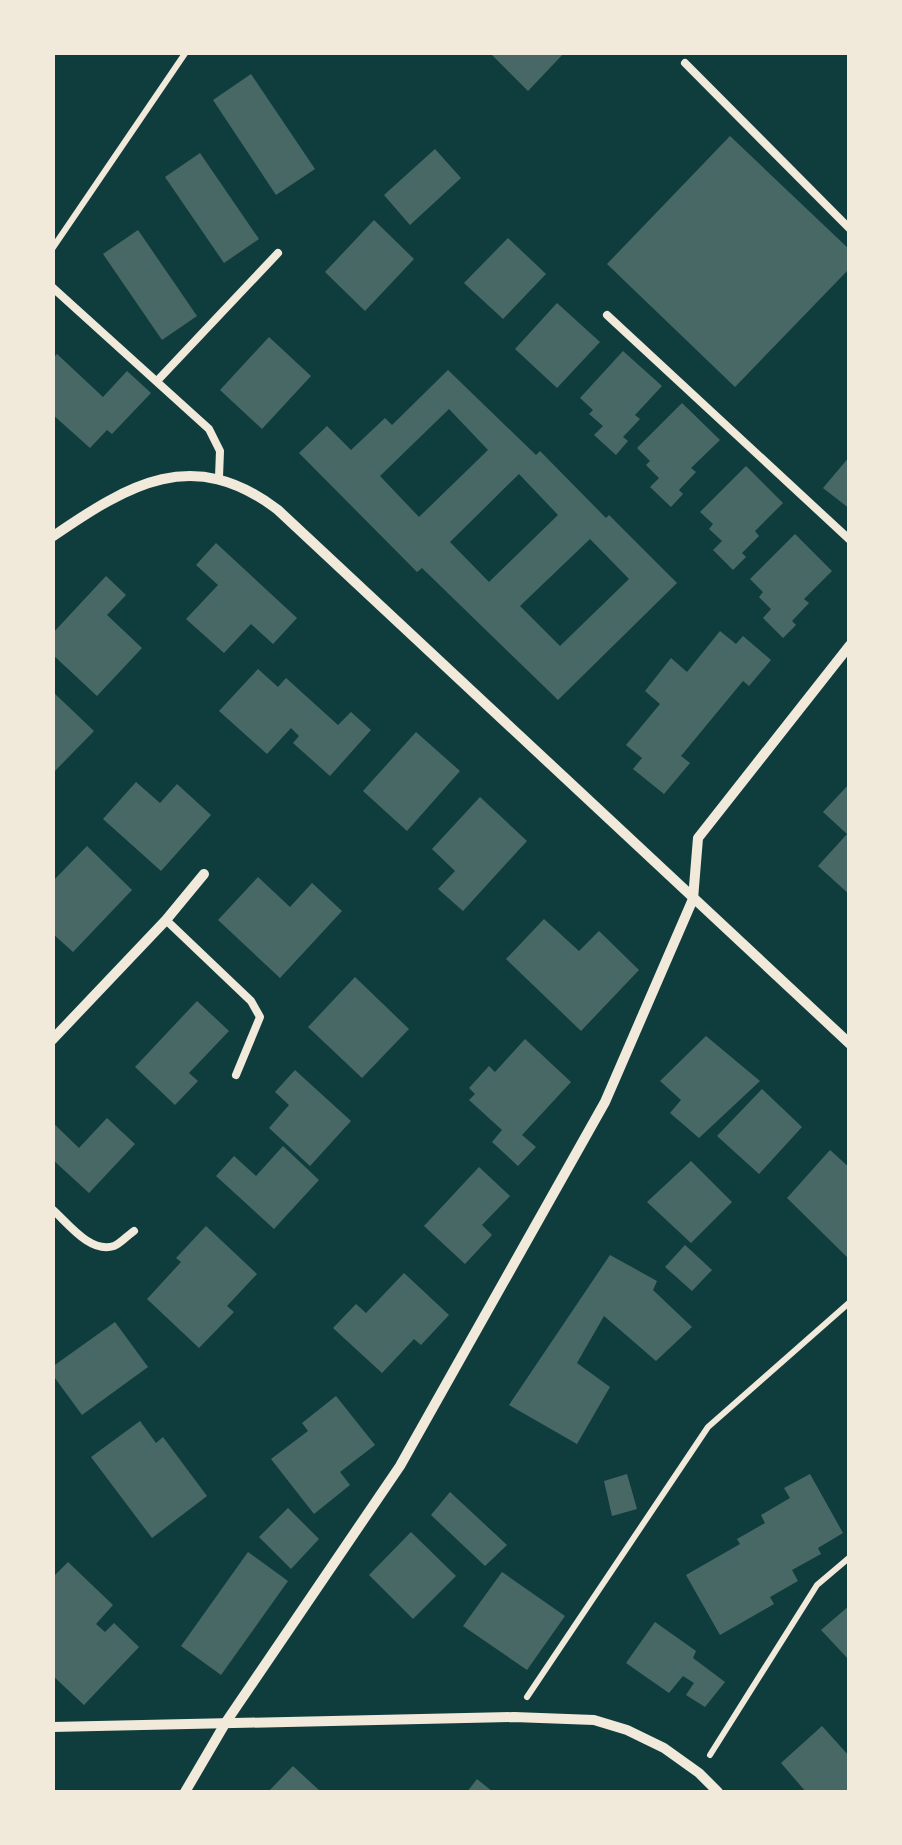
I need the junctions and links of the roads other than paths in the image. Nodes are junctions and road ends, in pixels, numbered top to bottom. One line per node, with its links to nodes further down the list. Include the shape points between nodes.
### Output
1 (685, 63): 2 (lane)
2 (850, 229)
3 (278, 254): 6 (lane)
4 (52, 287): 6 (lane)
5 (607, 315): 9 (lane)
6 (157, 382): 7 (lane, via 208,429 220,452)
7 (219, 477): 8 (street, via 146,483); 12 (street, via 278,510)
8 (52, 538)
9 (850, 540)
10 (850, 645): 12 (street, via 698,838)
11 (204, 874): 13 (street)
12 (693, 899): 15 (street); 19 (street, via 605,1102 410,1448)
13 (166, 920): 14 (street); 16 (lane, via 251,1001 260,1018)
14 (52, 1040)
15 (850, 1044)
16 (236, 1075)
17 (52, 1209): 18 (lane, via 101,1246 114,1246)
18 (134, 1231)
19 (226, 1722): 20 (street); 21 (street); 22 (street, via 594,1720 664,1748)
20 (52, 1727)
21 (185, 1792)
22 (718, 1792)

